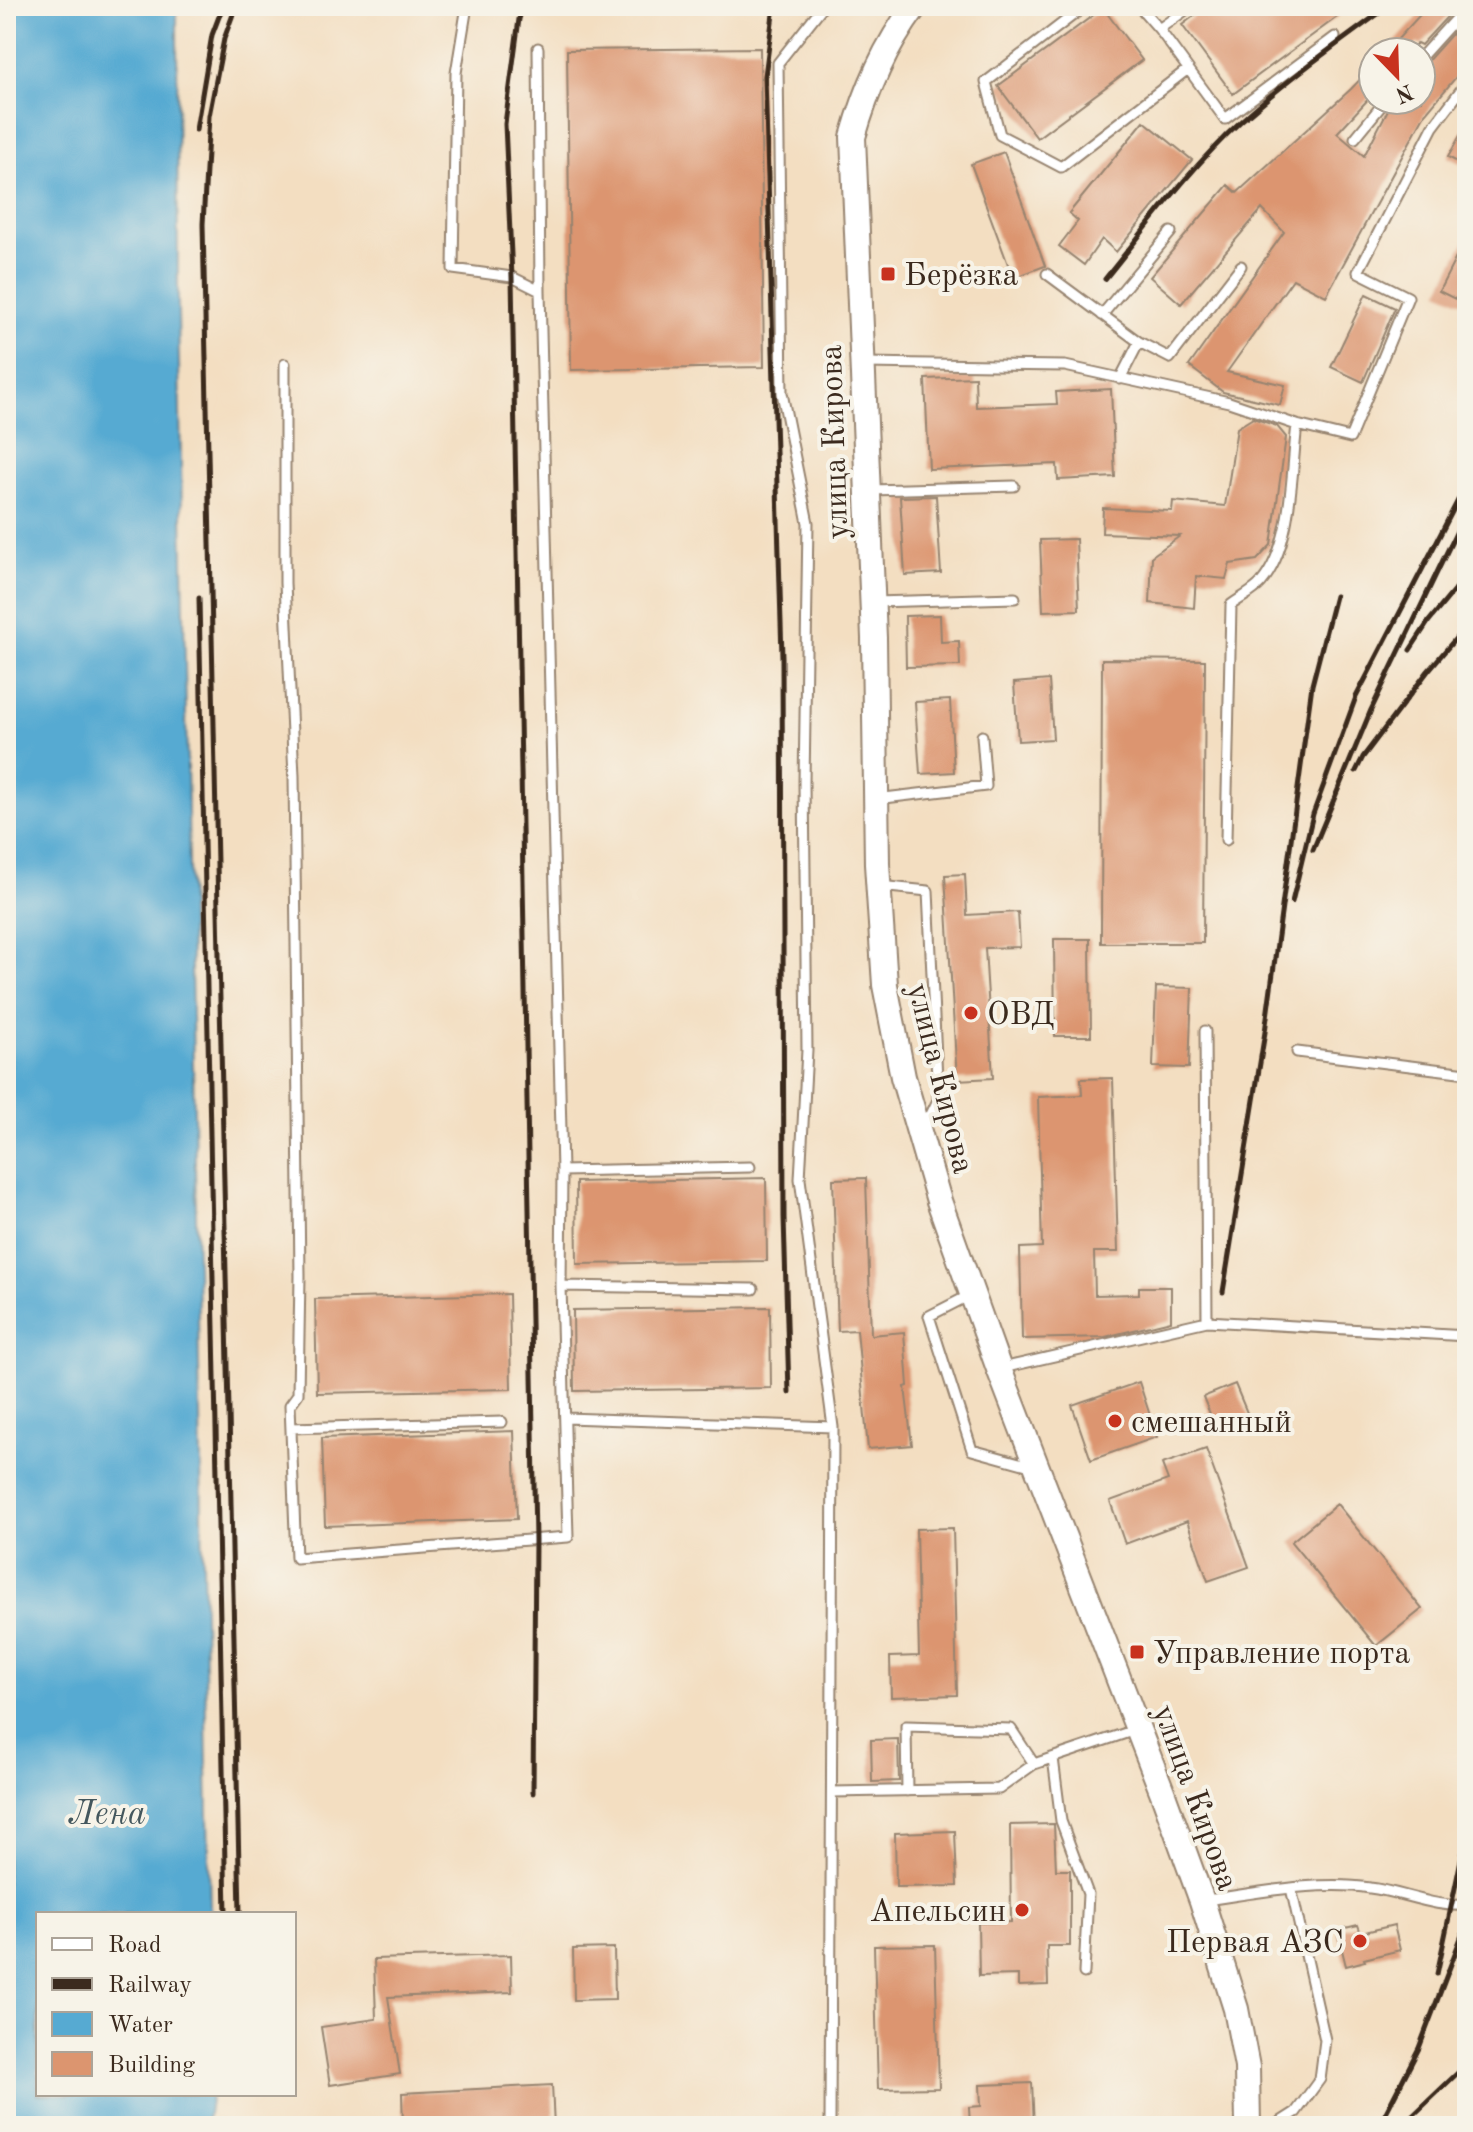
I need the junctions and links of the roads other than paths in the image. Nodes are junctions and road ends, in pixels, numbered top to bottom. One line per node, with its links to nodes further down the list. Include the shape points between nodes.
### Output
1 (467, 6): 19 (lane, via 456,73 453,269 512,277)
2 (823, 6): 48 (lane, via 778,63 782,393 808,523 807,1050 800,1179)
3 (915, 6): 22 (main road, улица Кирова, via 893,35 866,91 853,137)
4 (1085, 6): 12 (lane, via 986,82 1000,135 1061,167)
5 (1139, 6): 8 (lane)
6 (1191, 6): 8 (lane)
7 (1467, 6): 10 (lane)
8 (1159, 29): 12 (lane)
9 (1335, 37): 12 (lane, via 1225,119)
10 (1437, 39)
11 (538, 48): 19 (lane)
12 (1188, 69)
13 (1467, 82): 25 (lane, via 1433,127 1358,272 1408,297 1350,438)
14 (1373, 116): 15 (lane)
15 (1355, 138)
16 (1171, 232): 20 (lane)
17 (1241, 266): 21 (lane, via 1170,358)
18 (1047, 274): 20 (lane)
19 (540, 291): 39 (lane)
20 (1102, 315): 21 (lane)
21 (1139, 342): 24 (lane)
22 (862, 363): 24 (lane, via 1065,366); 27 (main road, улица Кирова)
23 (285, 364): 49 (lane, via 300,1276 298,1394 290,1405)
24 (1120, 379): 25 (lane, via 1229,402)
25 (1297, 425): 32 (lane, via 1283,537 1273,566 1260,584 1231,605)
26 (1014, 486): 27 (lane)
27 (867, 490): 29 (main road, улица Кирова)
28 (1015, 598): 29 (lane)
29 (872, 602): 31 (main road, улица Кирова)
30 (982, 736): 31 (lane, via 986,786)
31 (876, 799): 33 (main road, улица Кирова)
32 (1226, 840)
33 (879, 886): 37 (main road, улица Кирова, via 885,985); 37 (lane, via 928,891 938,1100)
34 (1205, 1031): 43 (lane)
35 (1297, 1052): 36 (lane)
36 (1467, 1073)
37 (921, 1137): 42 (main road, улица Кирова)
38 (750, 1167): 39 (lane)
39 (562, 1171): 40 (lane)
40 (561, 1286): 41 (lane); 46 (lane)
41 (753, 1289)
42 (972, 1294): 45 (main road, улица Кирова); 50 (lane, via 929,1316 972,1450)
43 (1207, 1321): 44 (lane); 45 (lane)
44 (1467, 1336)
45 (999, 1369): 50 (main road, улица Кирова)
46 (566, 1418): 48 (lane); 49 (lane, via 568,1537 296,1558)
47 (502, 1422): 49 (lane)
48 (833, 1427): 55 (lane)
49 (291, 1428)
50 (1036, 1468): 51 (main road, улица Кирова)
51 (1138, 1729): 52 (lane); 57 (main road, улица Кирова)
52 (1053, 1758): 53 (lane); 59 (lane, via 1061,1821 1088,1894)
53 (1034, 1764): 54 (lane, via 999,1789); 54 (lane, via 1011,1729 906,1726)
54 (907, 1791): 55 (lane)
55 (832, 1792): 60 (lane)
56 (1291, 1888): 57 (lane); 58 (lane, via 1368,1887); 62 (lane, via 1325,2040 1320,2079 1296,2112)
57 (1202, 1901): 61 (main road, улица Кирова, via 1236,2009 1247,2067)
58 (1467, 1905)
59 (1084, 1973)
60 (830, 2126)
61 (1248, 2126)
62 (1274, 2126)

